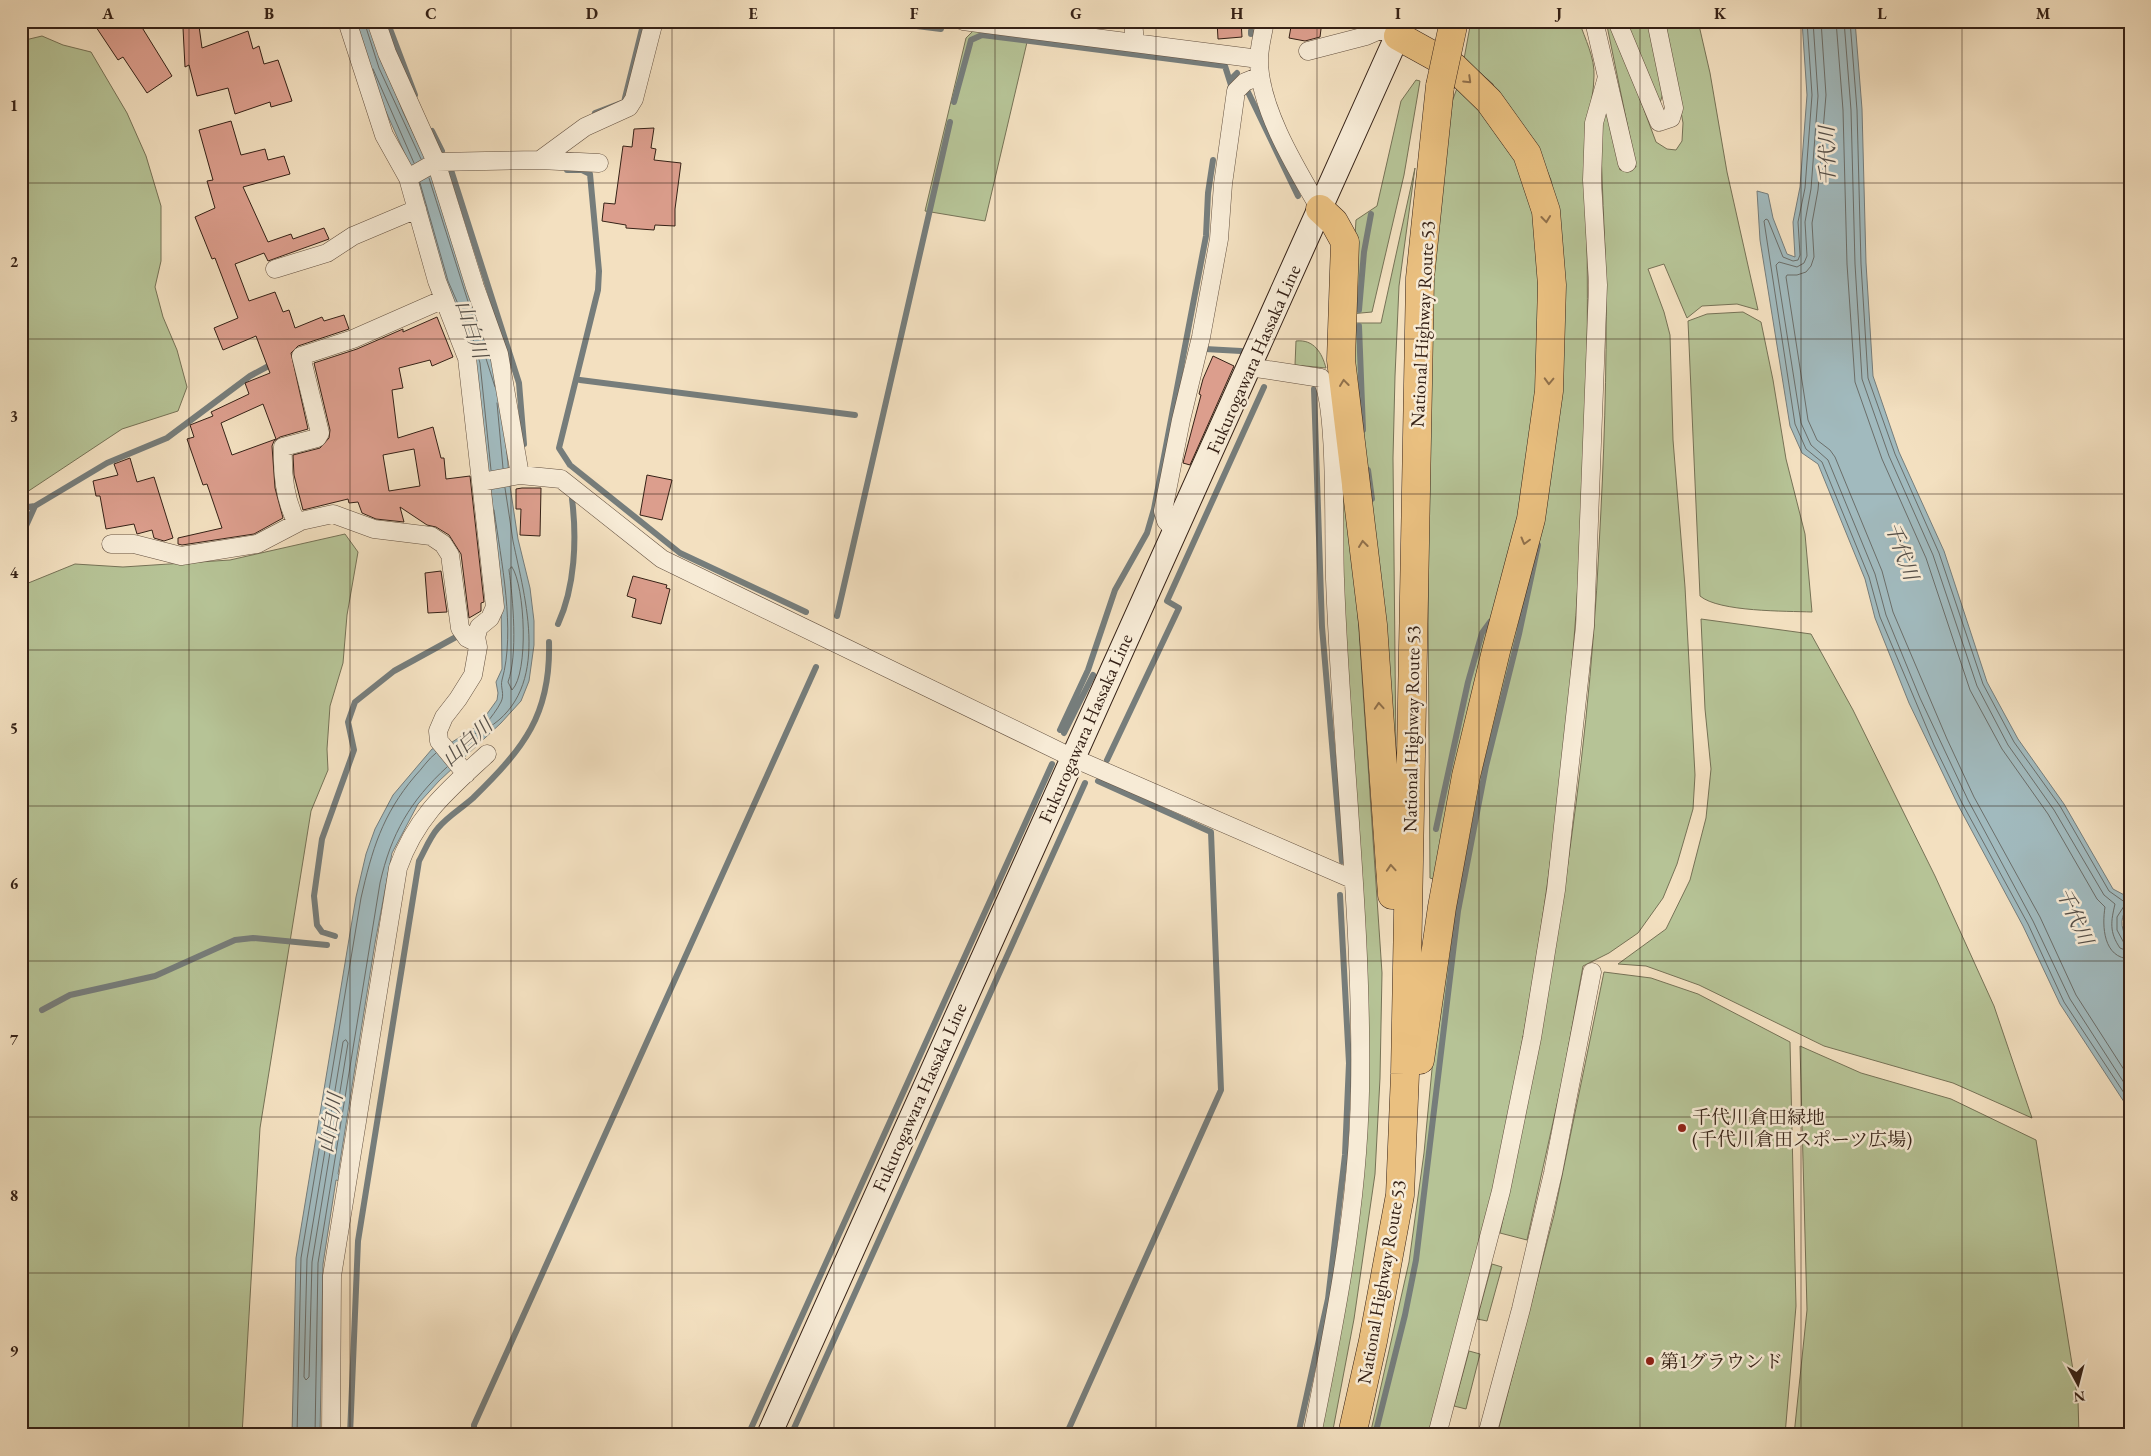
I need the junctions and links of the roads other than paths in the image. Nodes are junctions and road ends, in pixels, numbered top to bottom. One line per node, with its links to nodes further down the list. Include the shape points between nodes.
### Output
1 (346, 21): 20 (street, via 384,135)
2 (376, 21): 17 (street, via 390,62)
3 (654, 21): 16 (street, via 634,99 629,107 585,128)
4 (963, 21): 12 (street)
5 (1133, 21): 12 (street)
6 (1265, 21): 14 (street)
7 (1454, 21): 37 (highway, National Highway Route 53, bridge, via 1440,86 1420,278)
8 (1594, 21): 15 (street)
9 (1617, 21): 10 (street, via 1659,122 1670,118 1674,108)
10 (1656, 21)
11 (1401, 29): 13 (street, via 1380,30); 22 (main road, Fukurogawara Hassaka Line); 38 (highway, one-way to 38, via 1454,67 1490,101 1528,154 1546,211 1552,285 1549,391 1531,519 1466,776 1442,907)
12 (1135, 43): 14 (street)
13 (1308, 51)
14 (1260, 68): 22 (street, via 1266,99 1285,147); 29 (street, via 1236,91 1219,239 1163,512)
15 (1607, 77): 19 (street); 43 (street, via 1594,123 1593,142 1598,285 1586,626 1556,890 1532,1038 1501,1192)
16 (540, 160): 17 (street); 18 (street)
17 (436, 162): 20 (street); 26 (street, via 499,354)
18 (599, 162)
19 (1627, 163)
20 (408, 178): 21 (street)
21 (417, 209): 23 (street, via 353,236 327,253); 24 (street)
22 (1320, 209): 25 (main road, Fukurogawara Hassaka Line); 37 (highway, one-way to 22, via 1373,625 1341,360 1345,242 1334,222)
23 (275, 269)
24 (444, 299): 27 (street, via 467,358); 28 (street, via 352,339 301,356 320,433 317,438 283,447 286,488)
25 (1249, 367): 29 (main road, Fukurogawara Hassaka Line); 35 (street, via 1321,378 1326,386 1331,440 1341,724)
26 (520, 475): 27 (street); 33 (street, via 561,479 662,559)
27 (481, 482): 31 (street, via 495,607 490,618 479,627)
28 (297, 523): 30 (street, via 257,544 181,556 144,546); 31 (street, via 333,514 374,529 431,536 450,554 460,628 467,638)
29 (1175, 531): 33 (main road, Fukurogawara Hassaka Line)
30 (111, 544)
31 (477, 642): 34 (street, via 473,675 438,731 439,741)
32 (487, 754): 34 (street)
33 (1071, 757): 35 (street); 40 (main road, Fukurogawara Hassaka Line)
34 (466, 774): 39 (street, via 429,809 405,847 398,868 332,1276)
35 (1352, 879): 41 (street, via 1360,1011 1360,1094 1337,1310)
36 (1592, 972): 44 (street, via 1553,1173)
37 (1405, 1074): 38 (highway, National Highway Route 53)
38 (1400, 1195): 42 (highway, National Highway Route 53)
39 (330, 1435)
40 (769, 1435)
41 (1312, 1435)
42 (1352, 1435)
43 (1437, 1435)
44 (1487, 1435)

